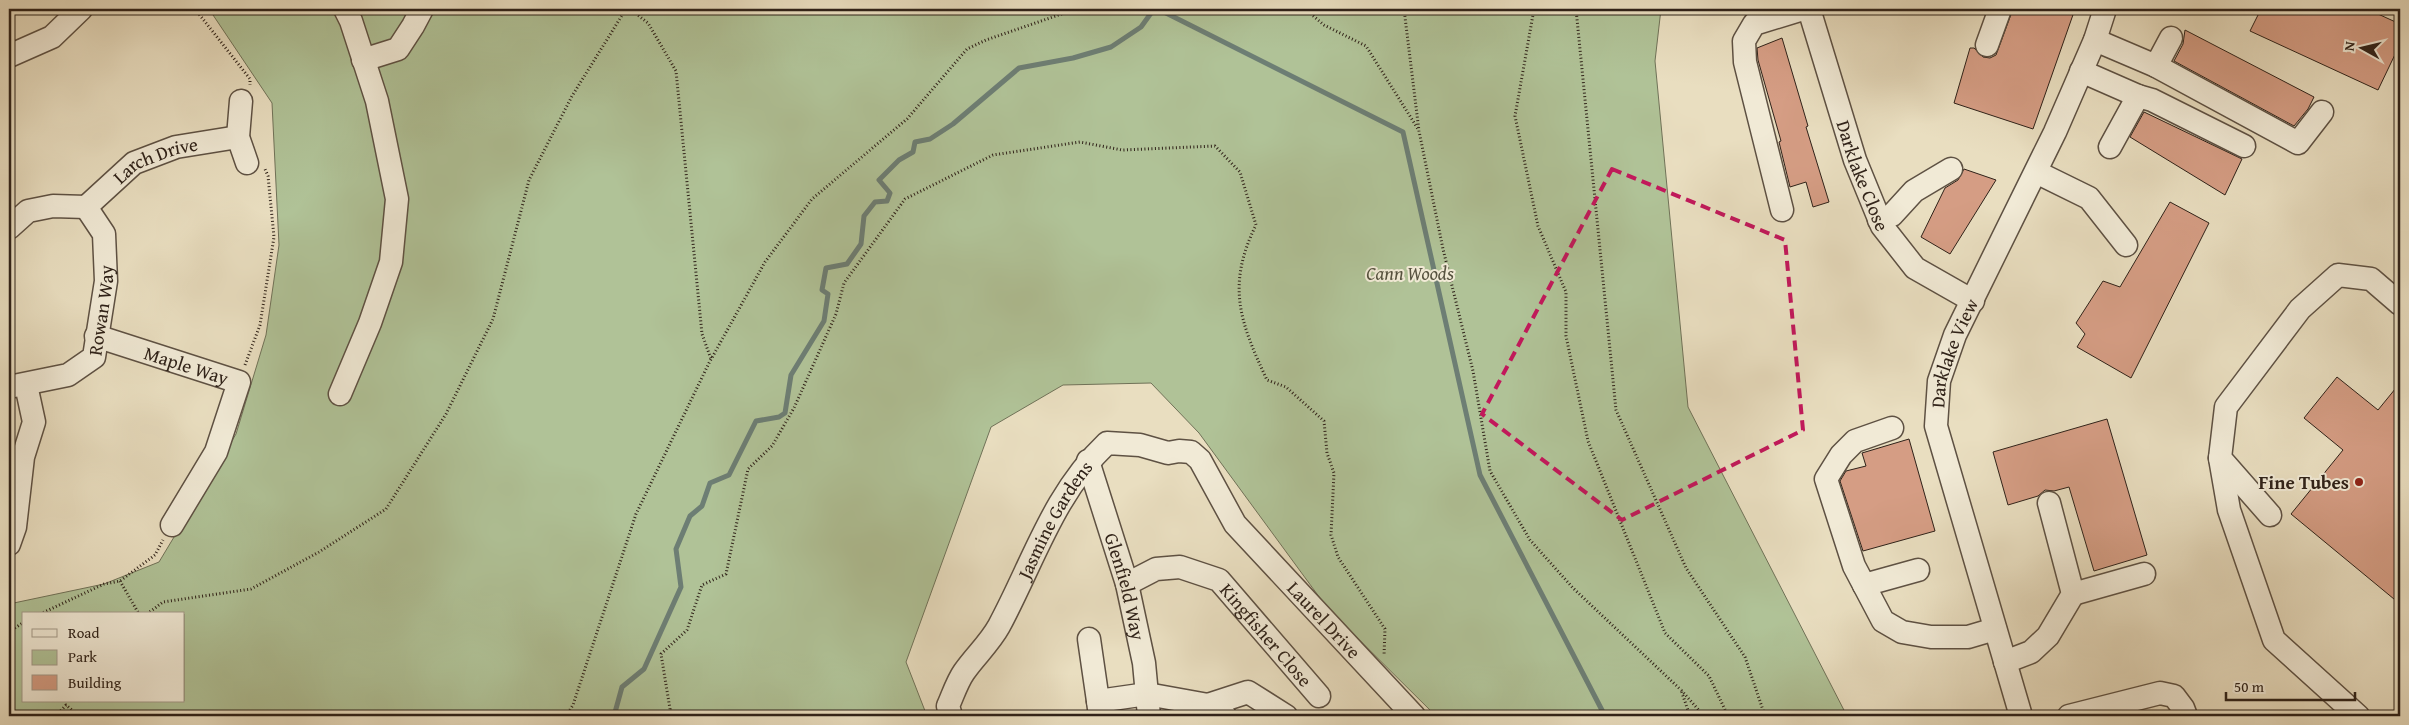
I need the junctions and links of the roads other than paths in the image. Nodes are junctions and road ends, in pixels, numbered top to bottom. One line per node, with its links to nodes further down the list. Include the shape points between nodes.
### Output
1 (81, 9): 11 (street, via 52,37)
2 (345, 9): 12 (street)
3 (422, 9): 12 (street, via 398,49)
4 (1803, 9): 25 (street, via 1754,24 1744,41 1745,62)
5 (1809, 9): 26 (street, Darklake Close, via 1855,160)
6 (2000, 9): 10 (street)
7 (2105, 9): 9 (street, Darklake View)
8 (2171, 38): 13 (street)
9 (2095, 40): 13 (street); 14 (street, Darklake View)
10 (1987, 45)
11 (9, 56)
12 (364, 60): 33 (street, via 377,102 398,200 391,262)
13 (2156, 66): 17 (street, via 2298,143)
14 (2081, 71): 16 (street); 23 (street, Darklake View)
15 (245, 95): 18 (street)
16 (2138, 96): 19 (street); 20 (street)
17 (2322, 112)
18 (238, 137): 21 (street); 24 (street, Larch Drive, via 176,147 134,162)
19 (2244, 146)
20 (2110, 147)
21 (256, 165)
22 (1951, 169): 26 (street, via 1914,191 1892,215)
23 (2036, 172): 28 (street, via 2089,198); 29 (street, Darklake View)
24 (86, 207): 27 (street, via 53,206 28,211); 31 (street, Rowan Way, via 104,234 106,281)
25 (1782, 210)
26 (1879, 220): 29 (street, Darklake Close, via 1915,268)
27 (9, 228)
28 (2126, 245)
29 (1974, 301): 47 (street, Darklake View, via 1955,335 1939,381 1936,426)
30 (2400, 304): 36 (street, via 2371,279 2338,275 2300,309 2226,407)
31 (96, 336): 32 (street, Rowan Way, via 94,357 68,376); 40 (street, Maple Way, via 239,382 216,452)
32 (18, 386): 41 (street, via 34,422 23,457 15,527)
33 (340, 394)
34 (1892, 428): 45 (street, via 1855,441 1840,455 1826,479 1854,566)
35 (1191, 452): 37 (street, Jasmine Gardens, via 1168,453 1140,445 1107,443); 57 (street, Laurel Drive, via 1200,460 1235,524)
36 (2220, 458): 39 (street); 61 (street, via 2229,510 2274,640)
37 (1088, 461): 44 (street, Glenfield Way); 54 (street, Jasmine Gardens, via 1072,481 1043,533 1016,596 990,642 964,672 948,706)
38 (2049, 503): 46 (street)
39 (2270, 515)
40 (172, 525)
41 (9, 544)
42 (1918, 570): 45 (street)
43 (2144, 574): 46 (street)
44 (1127, 584): 50 (street, Glenfield Way, via 1144,663); 51 (street, Kingfisher Close, via 1156,569 1180,567 1219,580)
45 (1864, 585): 47 (street, via 1883,621 1902,632 1931,637 1968,637)
46 (2073, 594): 49 (street, via 2048,636 2031,652)
47 (1995, 629): 49 (street, Darklake View)
48 (1090, 639): 52 (street)
49 (2005, 662): 58 (street, Darklake View)
50 (1147, 694): 52 (street); 53 (street); 55 (street, Glenfield Way)
51 (1319, 696)
52 (1099, 708)
53 (1216, 711): 56 (street, via 1248,692)
54 (951, 716)
55 (1149, 716)
56 (1286, 716)
57 (1414, 716)
58 (2021, 716)
59 (2070, 716): 60 (street, via 2160,693 2174,696)
60 (2186, 716)
61 (2358, 716)

